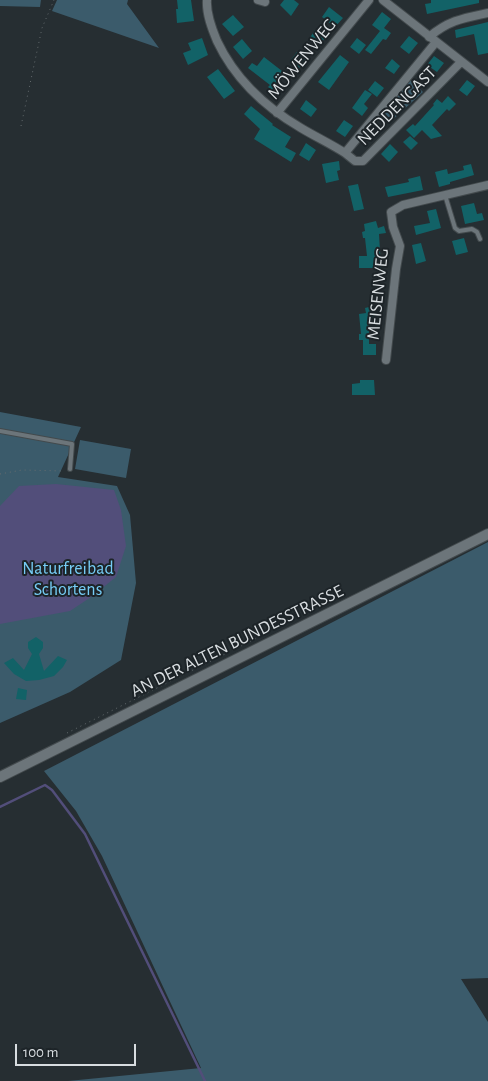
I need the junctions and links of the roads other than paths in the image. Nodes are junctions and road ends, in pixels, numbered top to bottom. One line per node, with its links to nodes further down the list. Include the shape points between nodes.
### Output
1 (207, 0): 8 (street, via 212,28 225,58 263,103)
2 (370, 0): 8 (street, MÖWENWEG)
3 (383, 0): 5 (street)
4 (488, 13): 5 (street, NEDDENGAST, via 441,26)
5 (432, 39): 6 (street); 9 (street, NEDDENGAST)
6 (462, 62): 7 (street); 9 (street, NEDDENGAST, via 363,161 355,161)
7 (488, 82)
8 (278, 113): 9 (street)
9 (345, 153)
10 (488, 185): 11 (street, MEISENWEG)
11 (445, 195): 12 (lane, via 455,228 459,231 472,229); 13 (street, MEISENWEG, via 403,205 392,212 400,246)
12 (480, 239)
13 (386, 360)
14 (0, 431): 15 (lane, via 72,444)
15 (70, 469)
16 (488, 534): 17 (street, AN DER ALTEN BUNDESSTRASSE)
17 (0, 777)

